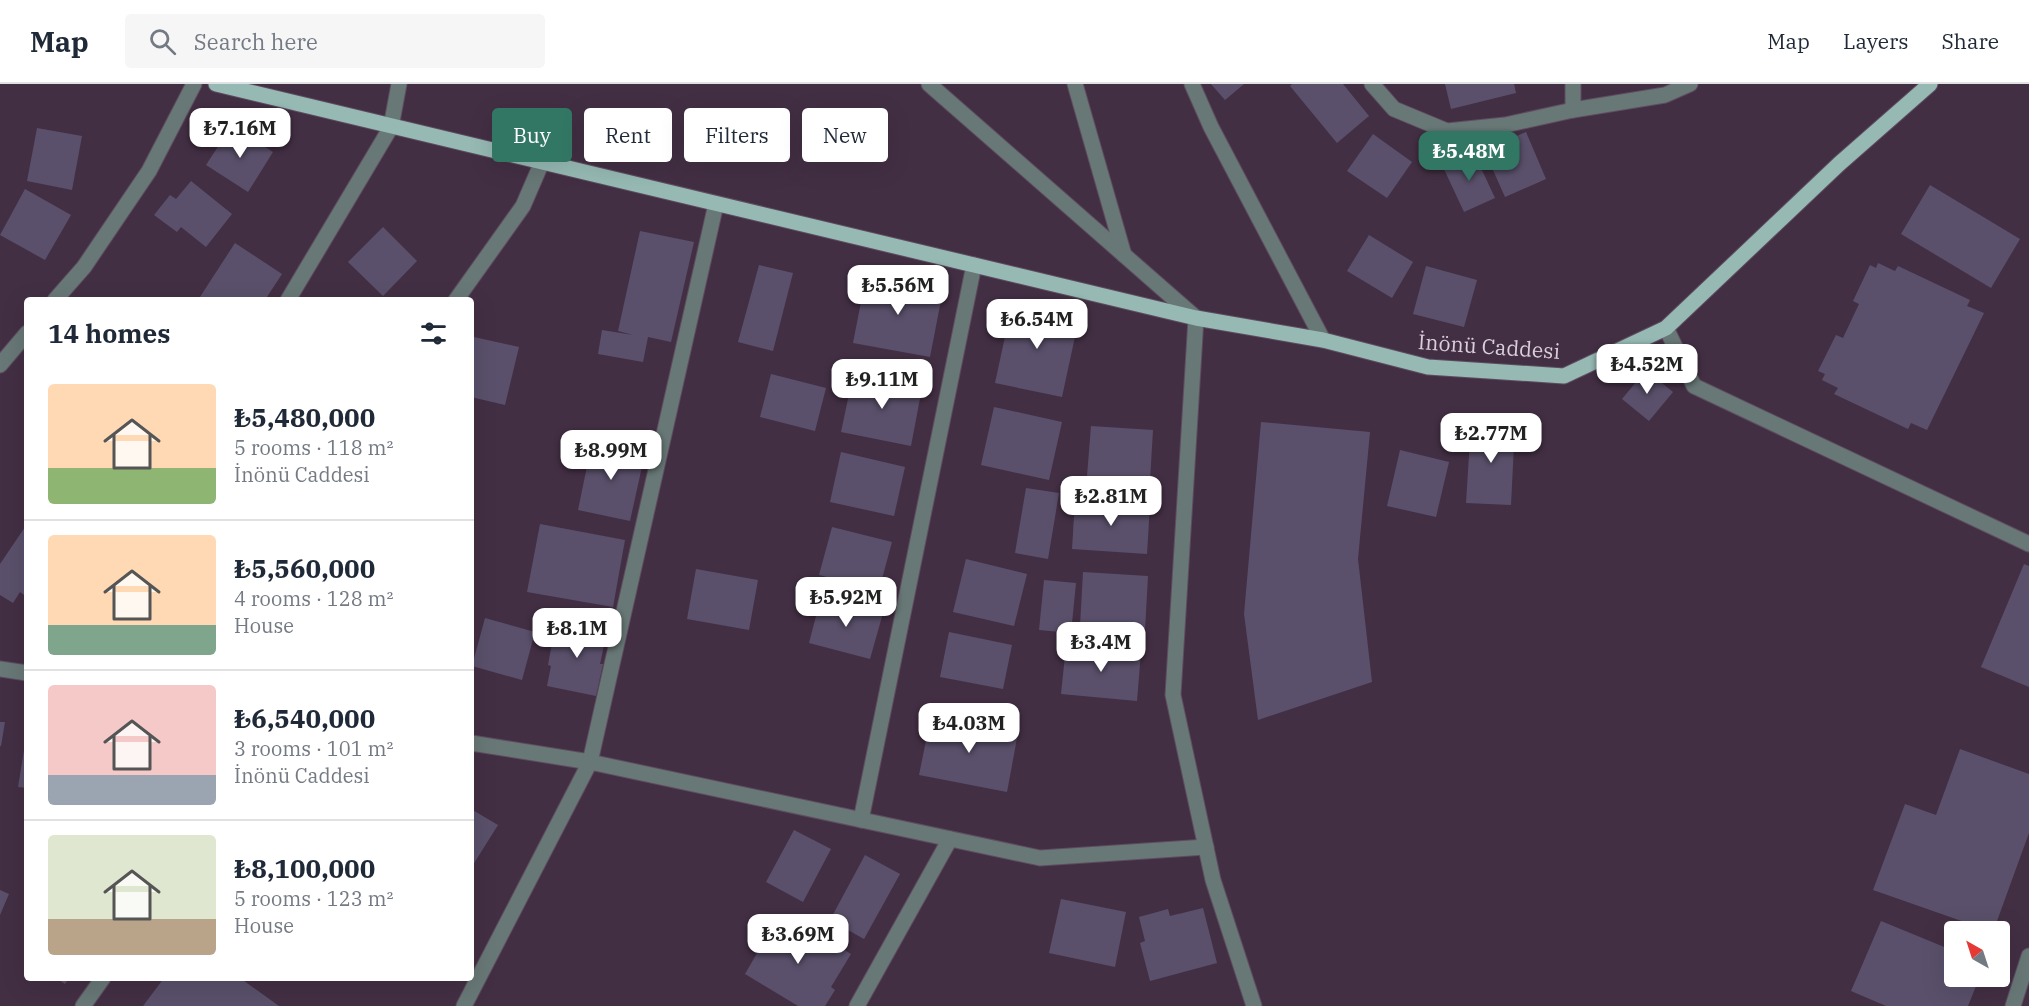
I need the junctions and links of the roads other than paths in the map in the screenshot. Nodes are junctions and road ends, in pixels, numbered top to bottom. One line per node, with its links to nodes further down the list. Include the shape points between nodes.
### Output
1 (194, 84): 18 (street, via 148,171 84,267)
2 (216, 84): 12 (main road, İnönü Caddesi)
3 (399, 84): 12 (street)
4 (929, 84): 16 (street)
5 (1075, 84): 16 (street)
6 (1192, 84): 24 (street)
7 (1372, 84): 11 (street, via 1394,109 1447,130 1505,125)
8 (1573, 84): 11 (street)
9 (1690, 84): 11 (street, via 1665,95)
10 (1930, 84): 22 (main road, İnönü Caddesi, via 1839,164)
11 (1573, 110)
12 (391, 128): 13 (main road, İnönü Caddesi); 19 (street)
13 (492, 151)
14 (542, 162): 15 (main road, İnönü Caddesi); 20 (street, via 522,206)
15 (716, 204): 17 (main road, İnönü Caddesi); 30 (street)
16 (1124, 255): 21 (street)
17 (974, 266): 21 (main road, İnönü Caddesi); 31 (street)
18 (58, 297)
19 (290, 297)
20 (458, 297)
21 (1197, 318): 24 (main road, İnönü Caddesi); 33 (street, via 1173,695)
22 (1666, 328): 24 (main road, İnönü Caddesi, via 1564,376 1428,367); 26 (street, via 1694,386)
23 (24, 336): 25 (street)
24 (1323, 340)
25 (0, 364)
26 (2029, 544)
27 (0, 669): 28 (street)
28 (24, 673)
29 (474, 743): 30 (street)
30 (590, 762): 31 (street); 37 (street)
31 (861, 820): 32 (street)
32 (950, 839): 33 (street, via 1040,858); 38 (street)
33 (1206, 847): 39 (street)
34 (2029, 956): 40 (street)
35 (101, 981): 36 (street)
36 (83, 1006)
37 (464, 1006)
38 (856, 1006)
39 (1254, 1006)
40 (2013, 1006)

